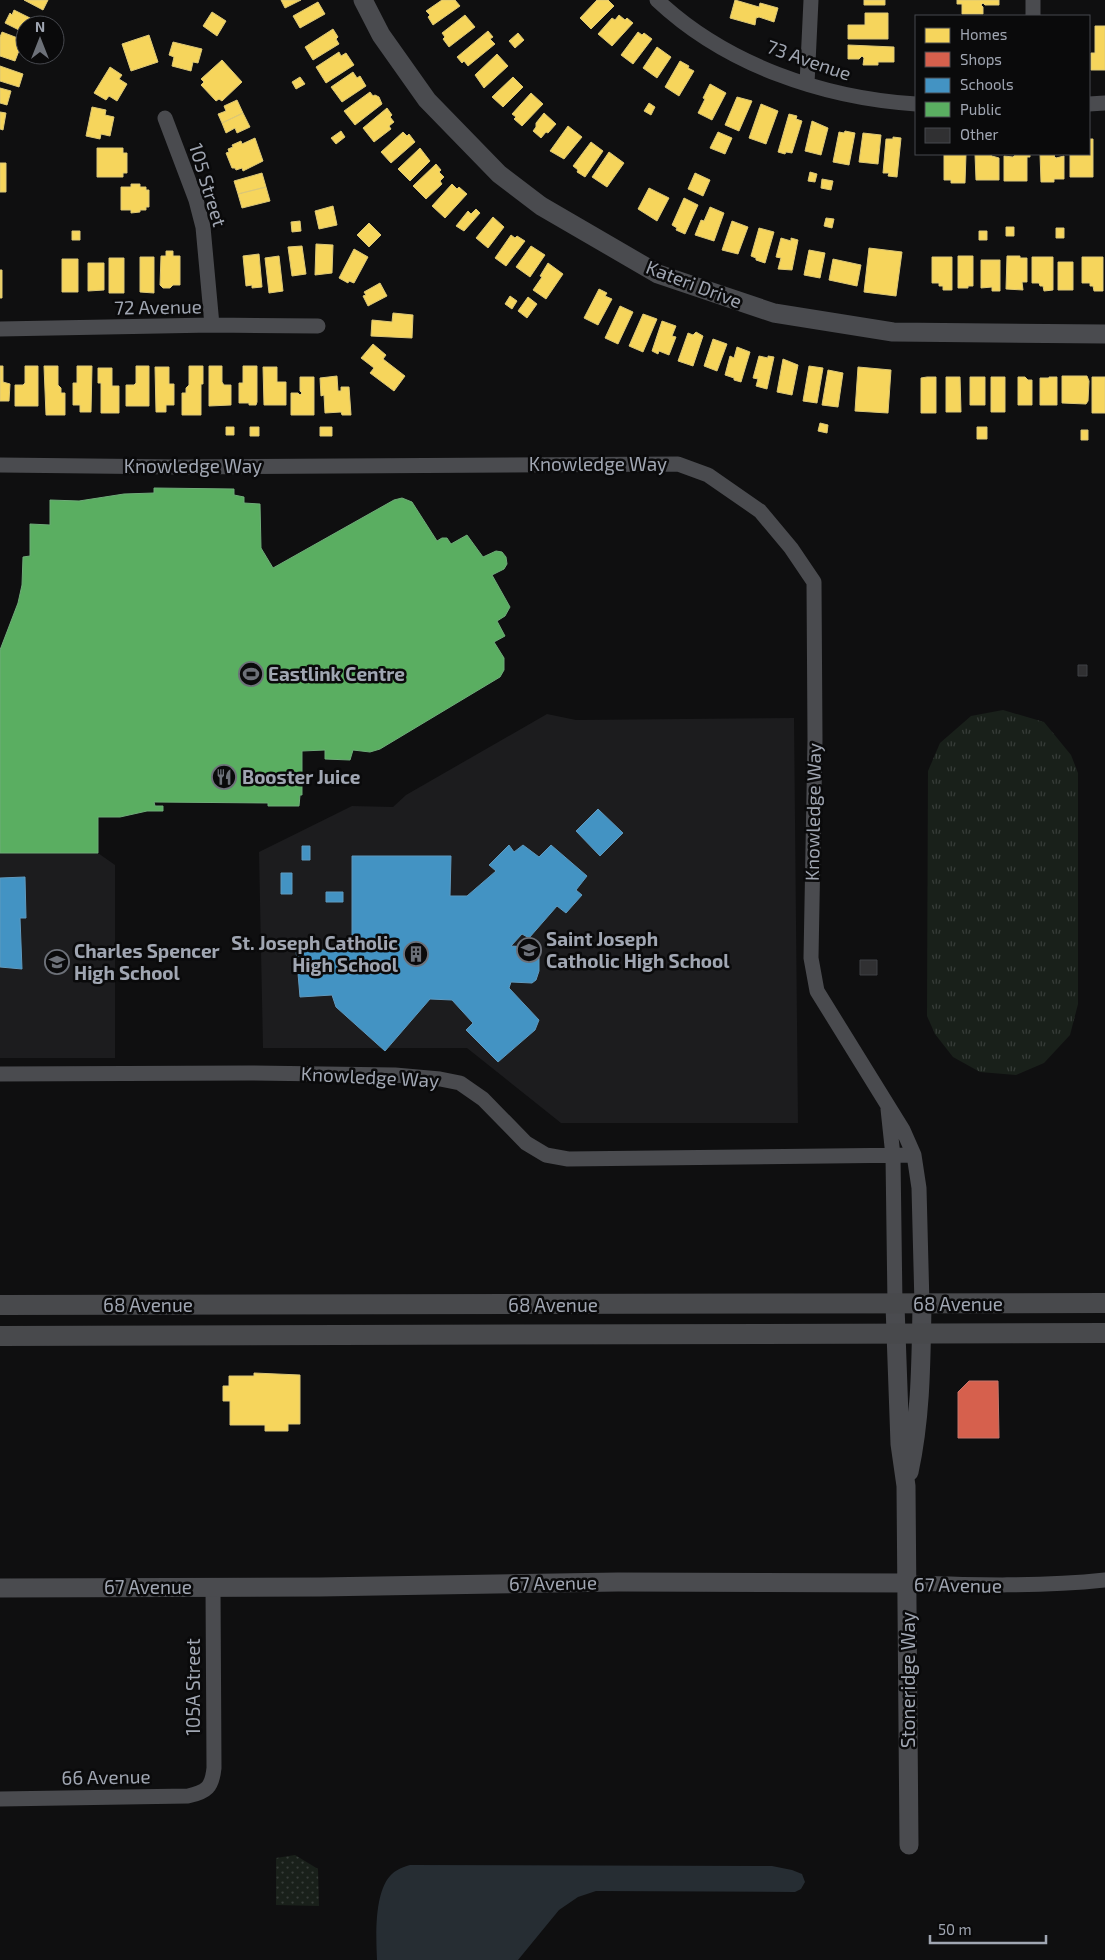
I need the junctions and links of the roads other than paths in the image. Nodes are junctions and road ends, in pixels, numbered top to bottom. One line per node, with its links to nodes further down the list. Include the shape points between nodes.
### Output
1 (363, 0): 14 (street, Kateri Drive, via 381,35 427,100 499,174 542,206 658,274 774,314 893,332)
2 (657, 0): 6 (street, 73 Avenue, via 696,31 744,59)
3 (811, 0): 6 (street)
4 (1033, 0): 5 (street)
5 (1034, 15)
6 (807, 84): 7 (street, 73 Avenue, via 855,97)
7 (915, 104)
8 (1090, 104): 9 (street)
9 (1105, 104)
10 (165, 118): 11 (street, 105 Street, via 196,200 203,228)
11 (212, 325): 12 (street, 72 Avenue); 13 (street, 72 Avenue)
12 (318, 326)
13 (0, 329)
14 (1105, 334)
15 (0, 465): 17 (street, Knowledge Way, via 678,464 708,474 760,511 814,582 811,958 817,991)
16 (0, 1074): 19 (street, Knowledge Way, via 240,1073 440,1078 460,1084 482,1099 526,1143 546,1155 568,1159)
17 (887, 1105): 18 (street, Knowledge Way); 19 (street, Knowledge Way)
18 (914, 1155): 19 (street, Knowledge Way); 22 (street, Knowledge Way, via 919,1188)
19 (893, 1156): 21 (street, Knowledge Way)
20 (1105, 1303): 22 (main road, 68 Avenue)
21 (895, 1304): 22 (main road, 68 Avenue); 23 (main road, 68 Avenue); 25 (street, Knowledge Way)
22 (922, 1304): 26 (street, Knowledge Way)
23 (0, 1305)
24 (1105, 1333): 26 (main road, 68 Avenue)
25 (896, 1334): 26 (main road, 68 Avenue); 27 (main road, 68 Avenue); 28 (street, Stoneridge Way, via 900,1444)
26 (922, 1334): 28 (street, Stoneridge Way, via 916,1442)
27 (0, 1336)
28 (906, 1486): 30 (street, Stoneridge Way)
29 (1105, 1580): 30 (street, 67 Avenue, via 1016,1586)
30 (907, 1583): 31 (street, 67 Avenue, via 618,1582); 35 (street, Stoneridge Way)
31 (213, 1587): 32 (street, 67 Avenue); 33 (street, 105A Street, via 214,1768)
32 (0, 1588)
33 (210, 1786): 34 (street, 66 Avenue, via 204,1792 188,1796)
34 (0, 1799)
35 (908, 1845)

